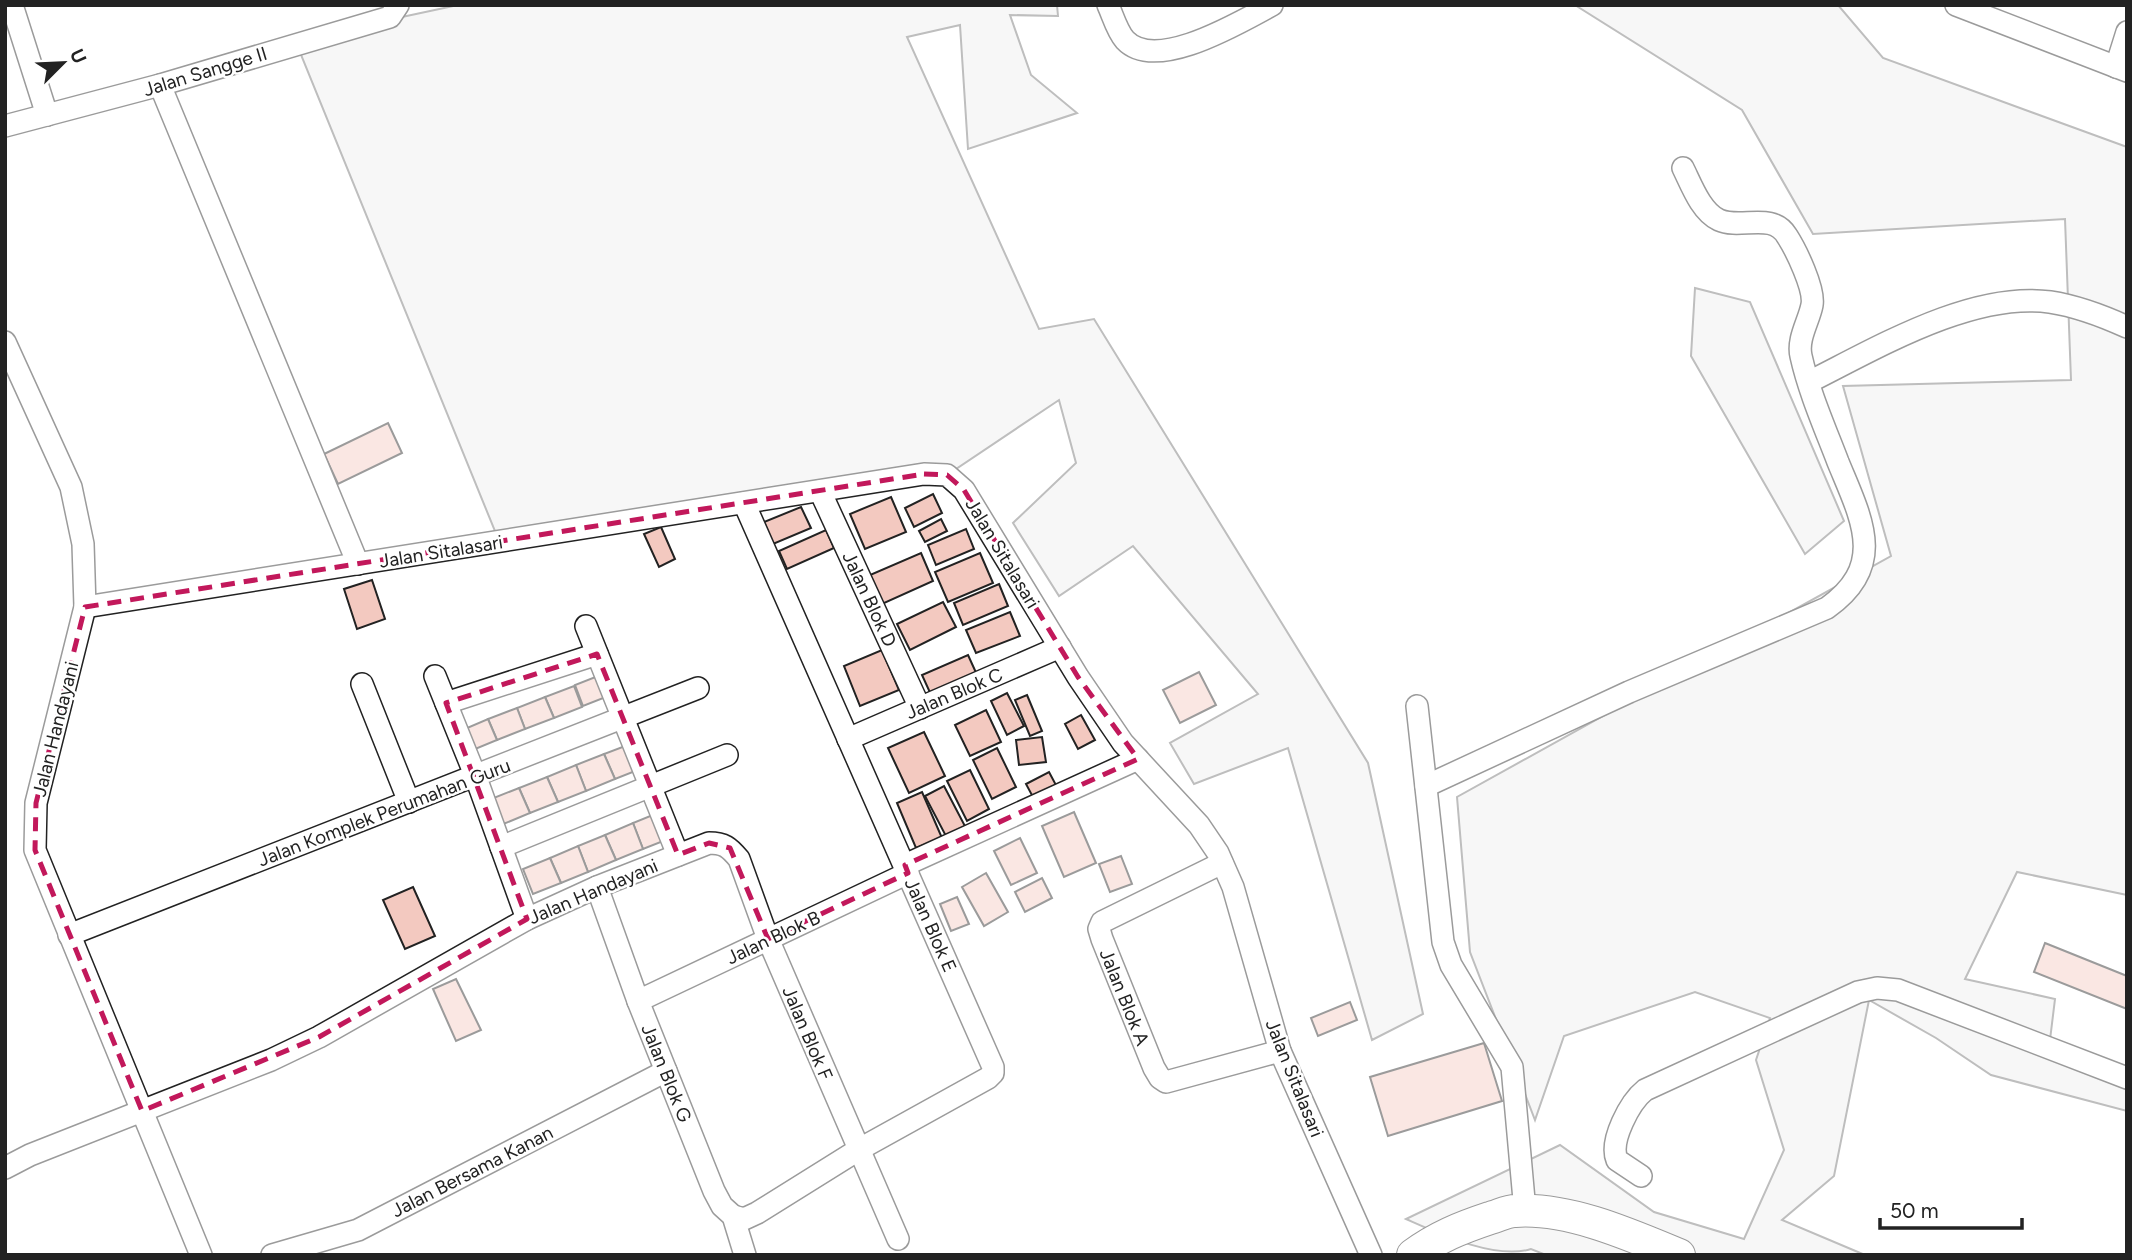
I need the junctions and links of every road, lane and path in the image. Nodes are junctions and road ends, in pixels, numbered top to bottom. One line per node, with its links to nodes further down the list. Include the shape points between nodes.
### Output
1 (12, 5): 9 (street)
2 (398, 5): 8 (street, Jalan Sangge II, via 390,17)
3 (1108, 5): 4 (street, via 1124,39 1138,49 1158,52 1219,32)
4 (1272, 5)
5 (1956, 5): 7 (street)
6 (2127, 32): 7 (street)
7 (2121, 69)
8 (160, 85): 9 (street, Jalan Sangge II); 17 (street)
9 (47, 115): 10 (street, Jalan Sangge II)
10 (5, 126)
11 (1683, 168): 14 (street, via 1699,199 1719,220 1771,222 1787,235 1812,296 1800,353)
12 (2127, 327): 14 (street, via 2051,302 2019,301 1924,325)
13 (5, 342): 18 (street, Jalan Handayani, via 71,487 83,544)
14 (1809, 382): 33 (street, via 1864,534 1862,562 1844,596 1827,608 1629,692)
15 (820, 491): 16 (street, Jalan Sitalasari); 20 (street, Jalan Sitalasari, via 924,474 947,475 964,490); 27 (street, Jalan Blok D)
16 (744, 503): 17 (street, Jalan Sitalasari); 29 (street, Jalan Blok E)
17 (358, 564): 18 (street, Jalan Sitalasari)
18 (85, 607): 43 (street, Jalan Handayani, via 36,803 35,850)
19 (586, 626): 21 (street)
20 (1060, 647): 27 (street, Jalan Blok C); 31 (street, Jalan Sitalasari)
21 (597, 654): 25 (street); 28 (street)
22 (435, 676): 25 (street)
23 (362, 684): 35 (street)
24 (698, 688): 28 (street, Jalan Komplek Perumahan Guru)
25 (446, 703): 32 (street)
26 (1417, 706): 33 (street)
27 (920, 708): 29 (street, Jalan Blok C)
28 (623, 719): 32 (street, Jalan Komplek Perumahan Guru); 34 (street)
29 (848, 739): 40 (street, Jalan Blok E)
30 (727, 755): 34 (street)
31 (1138, 759): 39 (street, Jalan Sitalasari, via 1199,825); 40 (street, Jalan Blok B)
32 (475, 775): 35 (street, Jalan Komplek Perumahan Guru); 37 (street)
33 (1426, 786): 53 (street, via 1443,942 1451,965 1514,1076)
34 (652, 787): 37 (street); 38 (street)
35 (409, 802): 43 (street, Jalan Komplek Perumahan Guru)
36 (709, 844): 38 (street, Jalan Handayani); 44 (street, Jalan Blok F, via 730,848 739,859)
37 (501, 847): 42 (street)
38 (678, 855): 41 (street, Jalan Handayani)
39 (1223, 863): 46 (street, Jalan Sitalasari); 46 (street, Jalan Blok A, via 1102,922 1102,939 1154,1068 1166,1082)
40 (906, 869): 44 (street, Jalan Blok B); 50 (street, Jalan Blok E, via 993,1073)
41 (597, 887): 42 (street, Jalan Handayani); 45 (street, Jalan Blok G)
42 (527, 919): 49 (street, Jalan Handayani, via 319,1037)
43 (69, 935): 49 (street, Jalan Handayani)
44 (768, 939): 45 (street, Jalan Blok B); 50 (street, Jalan Blok F)
45 (638, 1001): 47 (street, Jalan Blok G)
46 (1280, 1051): 60 (street, Jalan Sitalasari)
47 (666, 1071): 54 (street, Jalan Blok G, via 714,1191); 58 (street, Jalan Bersama Kanan, via 358,1230)
48 (2127, 1078): 52 (street, via 1898,990 1877,988 1858,992 1639,1095 1615,1140 1614,1153)
49 (142, 1111): 51 (street); 57 (street, Jalan Handayani)
50 (858, 1150): 54 (street, Jalan Blok E, via 757,1213 744,1219); 55 (street, Jalan Blok F)
51 (5, 1168)
52 (1641, 1176)
53 (1525, 1211): 56 (highway, via 1513,1211); 61 (highway, via 1564,1215 1636,1236)
54 (733, 1216): 59 (street, Jalan Blok G)
55 (898, 1239)
56 (1430, 1249)
57 (201, 1255)
58 (272, 1255)
59 (745, 1255)
60 (1371, 1255)
61 (1679, 1255)

